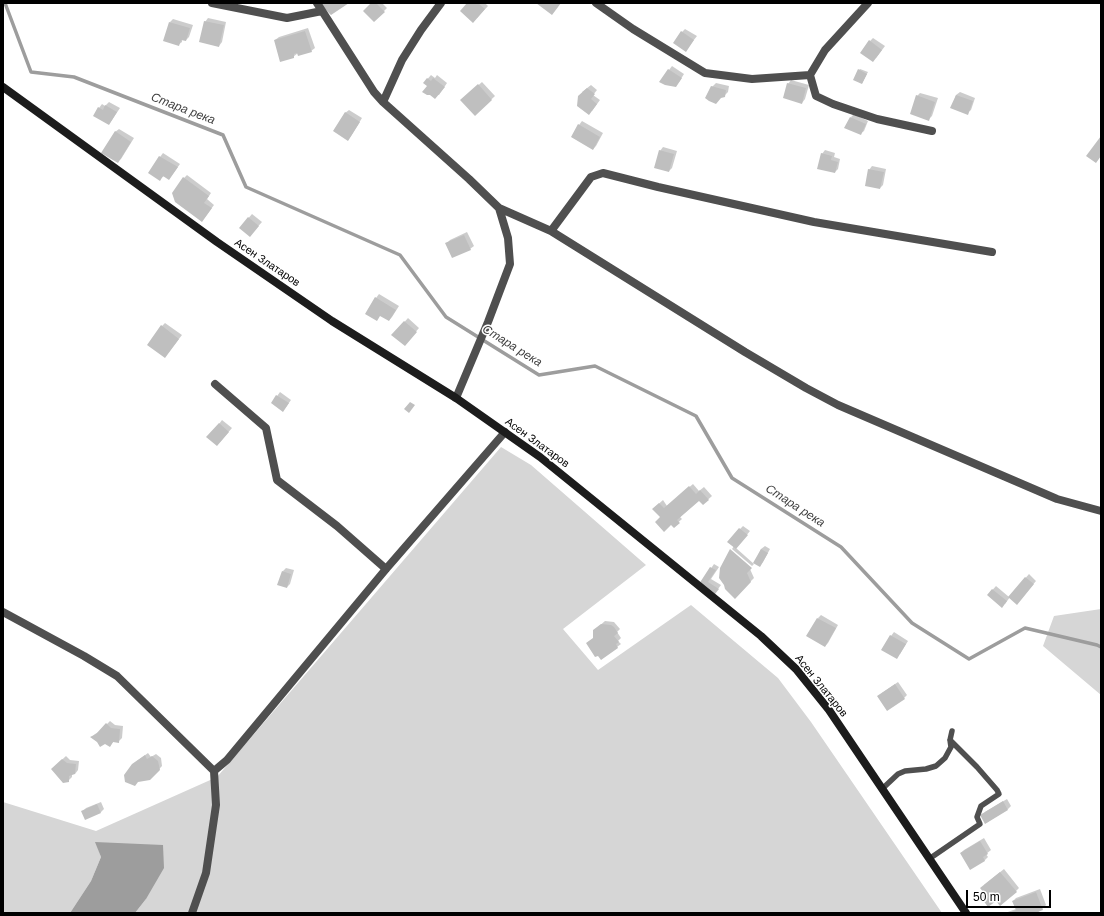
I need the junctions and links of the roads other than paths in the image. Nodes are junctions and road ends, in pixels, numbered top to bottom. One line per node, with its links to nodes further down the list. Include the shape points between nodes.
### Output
1 (212, 3): 6 (street, via 287,18)
2 (317, 3): 6 (street)
3 (441, 3): 9 (street, via 402,60)
4 (596, 3): 7 (street, via 705,73 752,79)
5 (868, 3): 7 (street, via 825,50)
6 (322, 10): 9 (street)
7 (810, 75): 10 (street, via 816,96 833,104 877,119)
8 (3, 87): 15 (street, Асен Златаров, via 223,247 332,321)
9 (383, 102): 11 (street)
10 (932, 131)
11 (499, 208): 12 (street); 15 (street, via 508,238 510,264)
12 (551, 231): 13 (street, via 591,177 603,173 814,222); 17 (street, via 745,352 838,405 1057,499)
13 (992, 252)
14 (215, 384): 18 (street, via 266,428 277,480 337,526)
15 (456, 398): 16 (street, Асен Златаров)
16 (505, 432): 18 (street); 23 (street, Асен Златаров, via 540,457 760,636 796,669 829,710)
17 (1101, 511)
18 (386, 569): 22 (street, via 226,760)
19 (3, 612): 22 (street, via 117,676)
20 (952, 730): 21 (lane)
21 (950, 740): 23 (lane, via 951,747 946,758 936,766 905,771); 24 (lane, via 999,794 981,806 977,817 980,824)
22 (214, 771): 25 (street, via 216,805 206,873)
23 (882, 789): 24 (street, Асен Златаров)
24 (929, 859): 26 (street, Асен Златаров)
25 (192, 913)
26 (966, 913)

